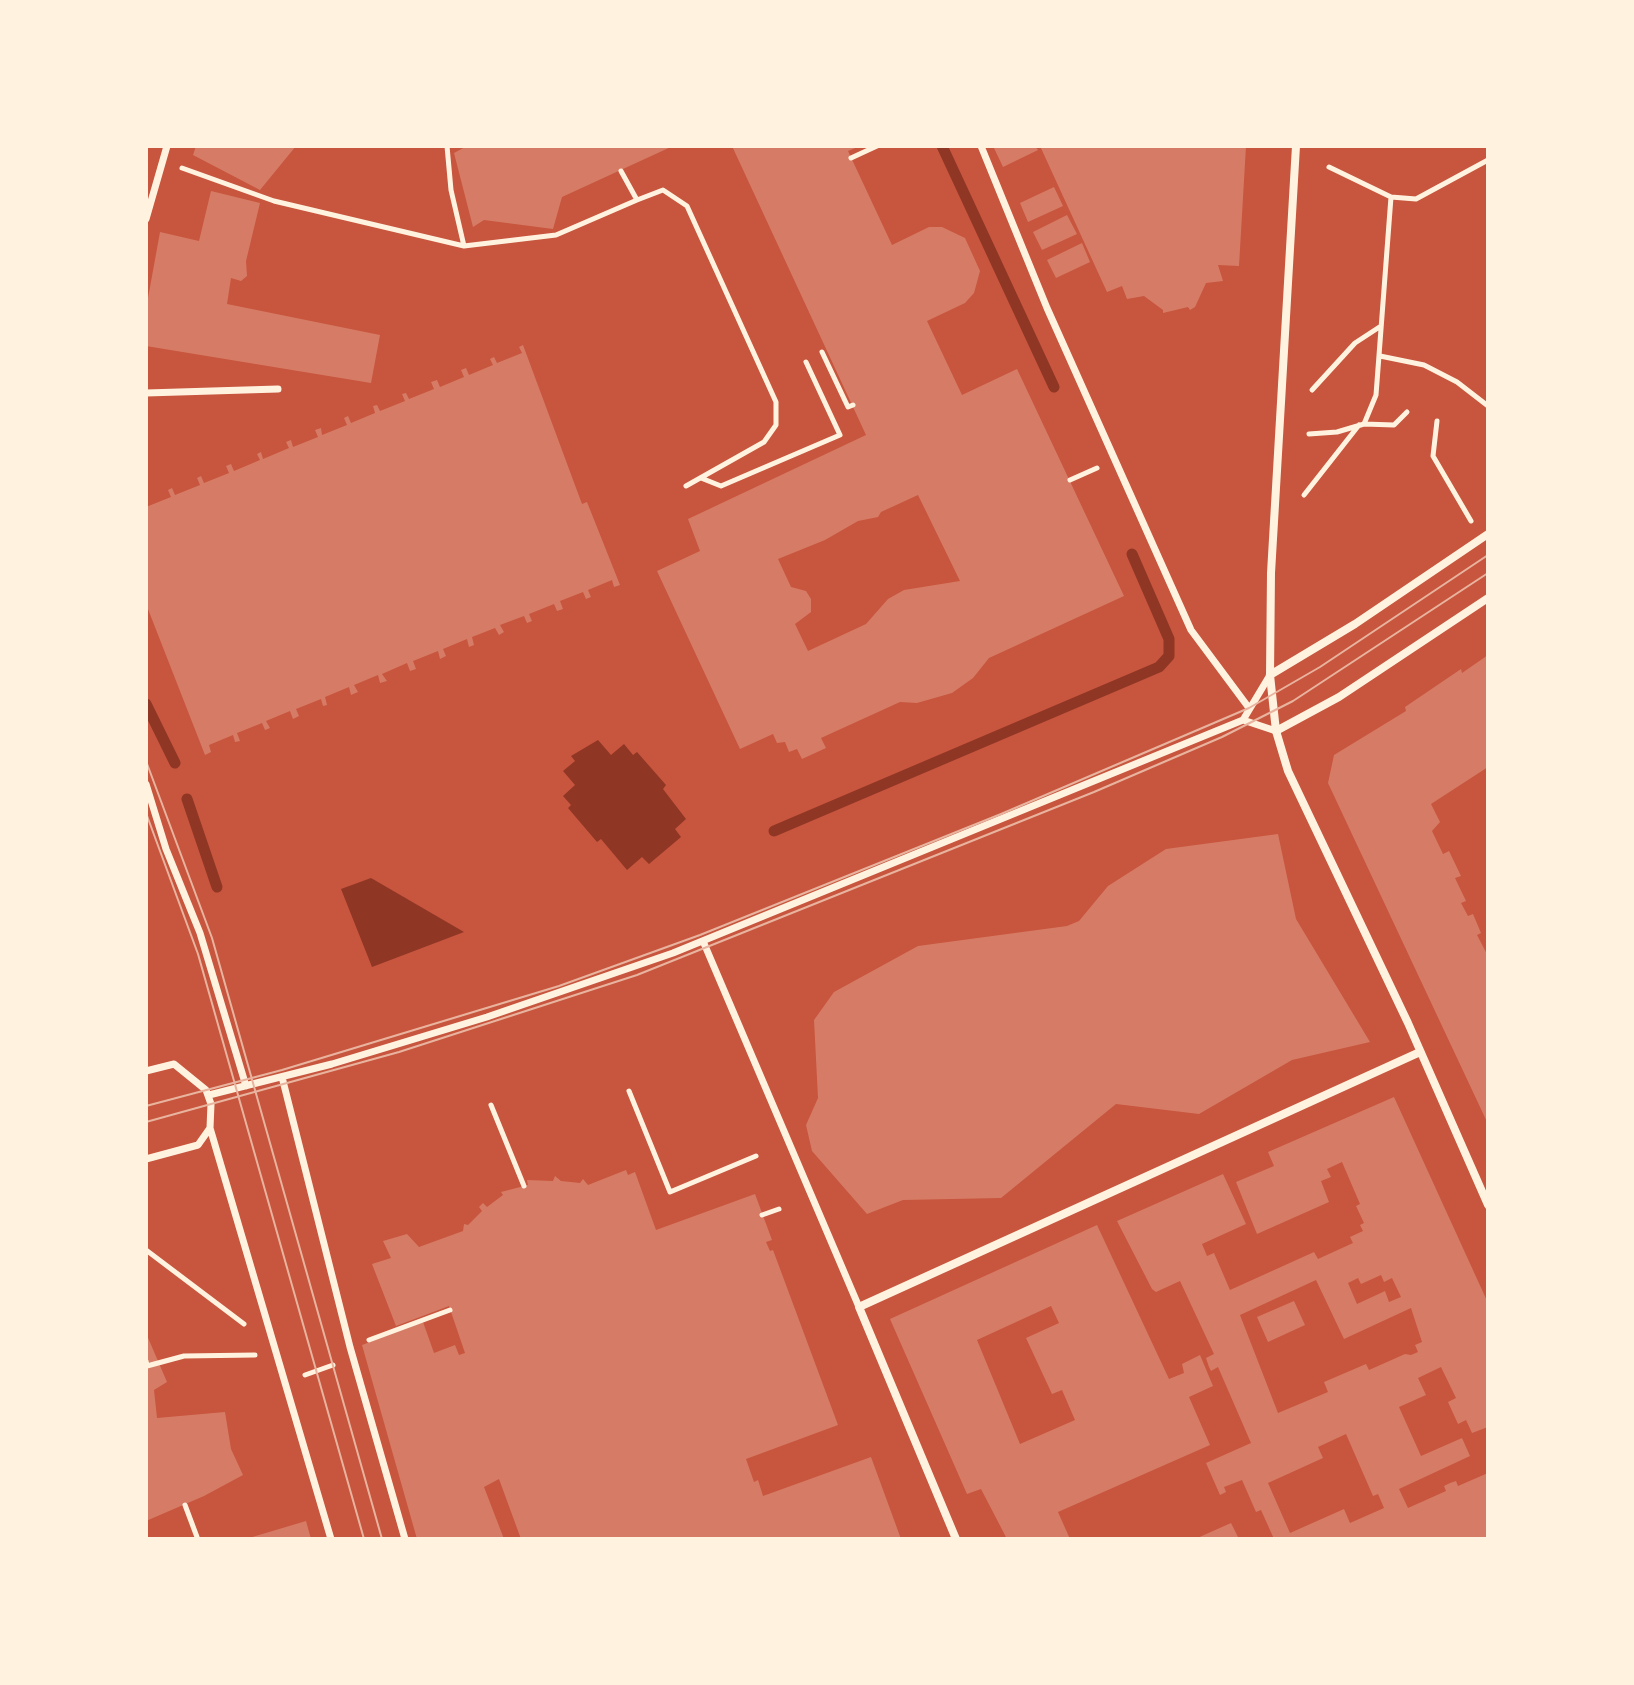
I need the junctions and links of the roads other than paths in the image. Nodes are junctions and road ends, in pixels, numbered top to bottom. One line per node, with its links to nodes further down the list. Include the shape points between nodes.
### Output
1 (167, 146): 4 (street)
2 (981, 146): 10 (street, via 1191,630)
3 (1296, 146): 9 (street, via 1271,573)
4 (146, 219)
5 (278, 389): 6 (street)
6 (146, 393)
7 (1488, 534): 9 (street)
8 (1488, 598): 12 (street, via 1339,697)
9 (1270, 675): 10 (street); 12 (street)
10 (1249, 708): 11 (street)
11 (1243, 720): 12 (street); 14 (street)
12 (1276, 731): 15 (street, via 1288,771)
13 (146, 784): 18 (street, via 200,933)
14 (703, 941): 17 (street, via 487,1017); 23 (street)
15 (1420, 1052): 22 (street); 23 (street)
16 (146, 1071): 19 (street, via 174,1064)
17 (282, 1077): 18 (street); 25 (street)
18 (246, 1086): 19 (street)
19 (209, 1095): 20 (street)
20 (210, 1128): 21 (street, via 198,1145); 24 (street)
21 (146, 1159)
22 (1488, 1205)
23 (859, 1307): 26 (street)
24 (331, 1539)
25 (405, 1539)
26 (956, 1539)

